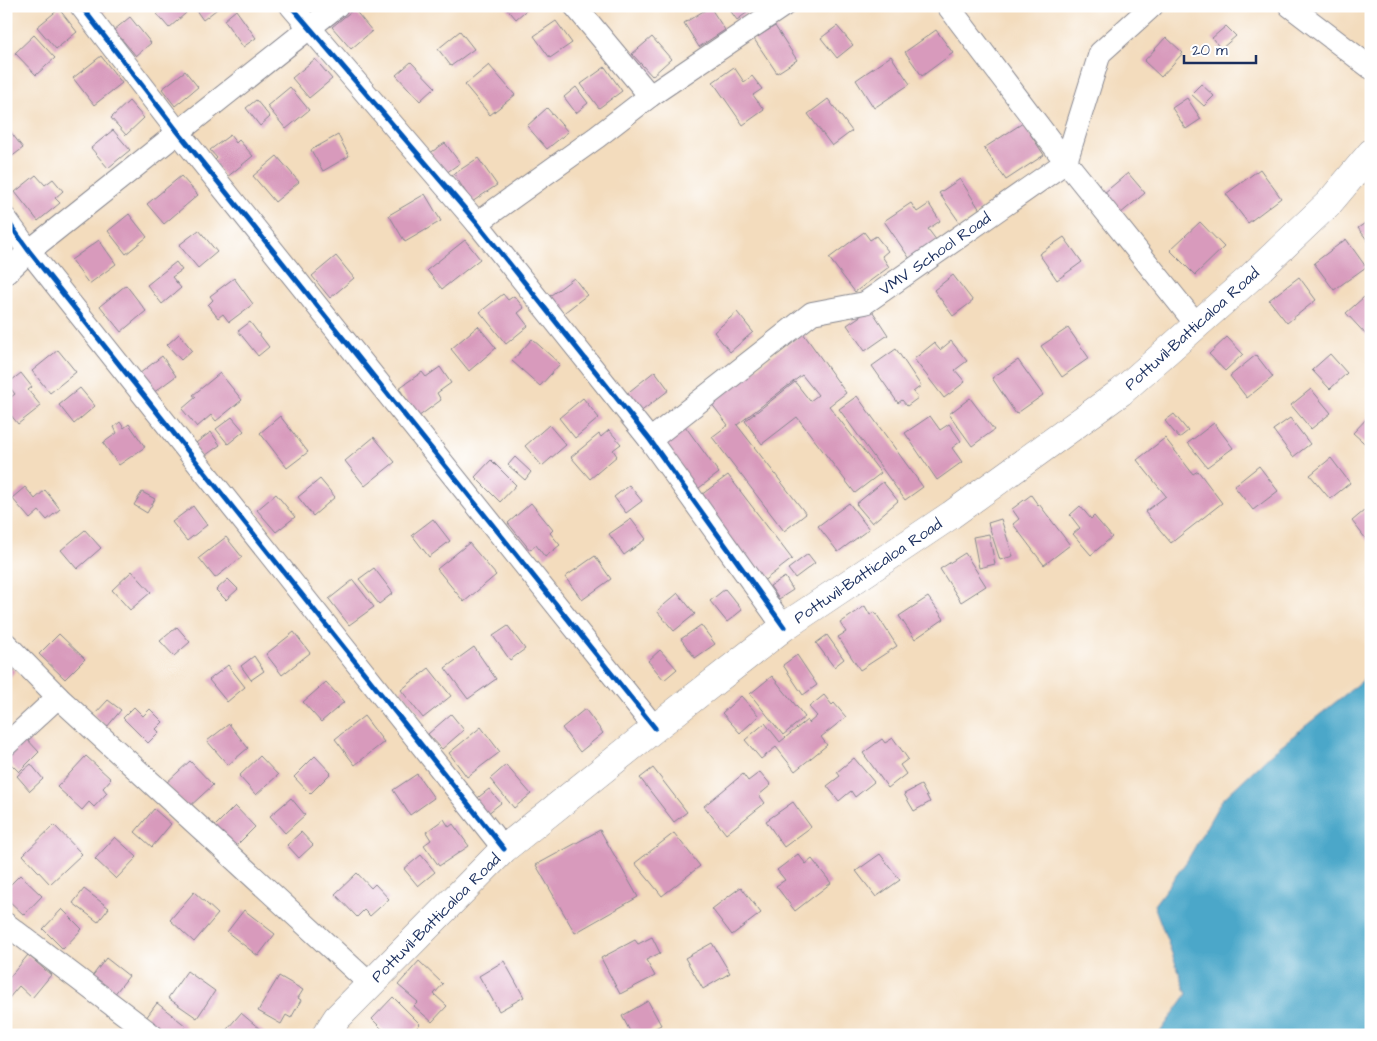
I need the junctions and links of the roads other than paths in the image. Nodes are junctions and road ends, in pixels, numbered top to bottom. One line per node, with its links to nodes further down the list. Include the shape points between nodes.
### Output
1 (81, 6): 12 (street)
2 (291, 6): 9 (street)
3 (337, 6): 9 (street)
4 (575, 6): 11 (street)
5 (948, 6): 14 (street)
6 (1152, 6): 14 (street, via 1100,53)
7 (1290, 6): 10 (street)
8 (771, 10): 11 (street)
9 (309, 27): 12 (street); 16 (street)
10 (1371, 68)
11 (650, 96): 16 (street)
12 (178, 132): 17 (street); 24 (street)
13 (1371, 153): 19 (highway, Pottuvil-Batticaloa Road, via 1329,203)
14 (1066, 162): 19 (street); 20 (street, VMV School Road, via 865,303 812,313)
15 (6, 219): 17 (street)
16 (477, 223): 20 (street)
17 (29, 251): 18 (street); 26 (street)
18 (6, 273)
19 (1197, 324): 21 (highway, Pottuvil-Batticaloa Road, via 1114,397 951,516)
20 (650, 440): 21 (street)
21 (784, 627): 24 (highway, Pottuvil-Batticaloa Road)
22 (6, 644): 23 (street)
23 (58, 696): 25 (street); 28 (street)
24 (655, 728): 26 (highway, Pottuvil-Batticaloa Road)
25 (6, 745)
26 (504, 849): 28 (highway, Pottuvil-Batticaloa Road)
27 (6, 924): 29 (street)
28 (370, 984): 30 (highway, Pottuvil-Batticaloa Road, via 337,1018)
29 (152, 1035)
30 (326, 1035)

